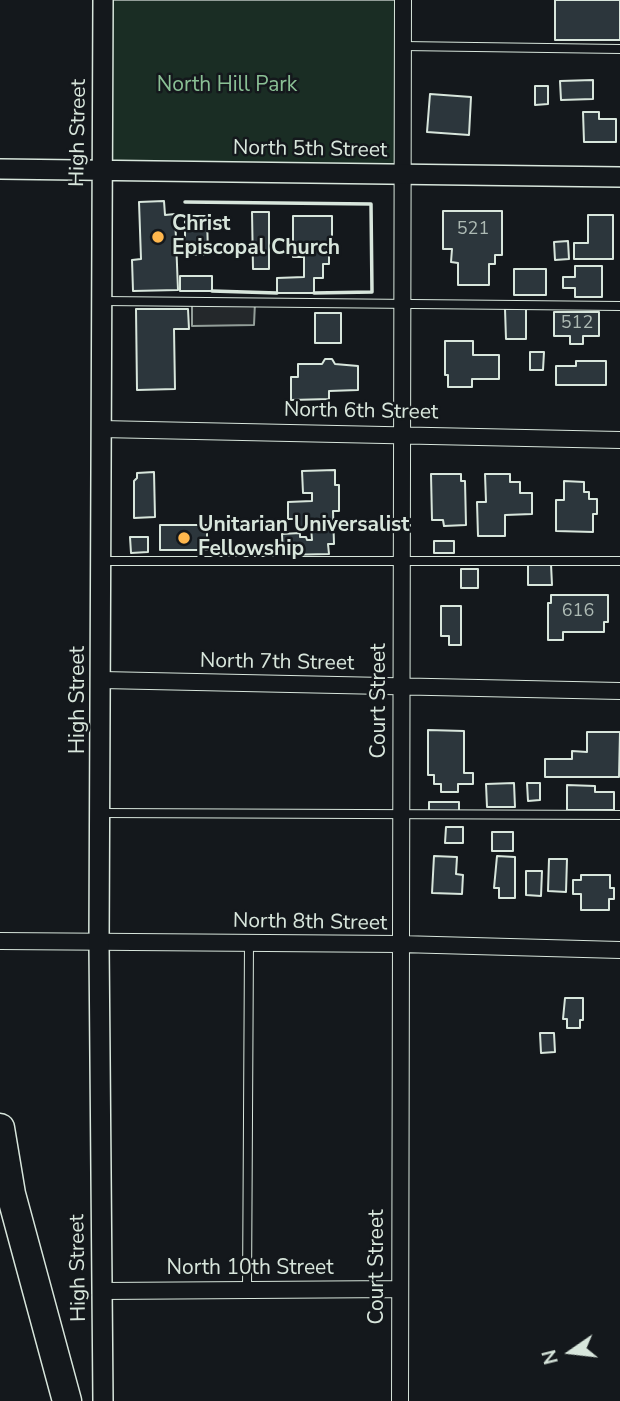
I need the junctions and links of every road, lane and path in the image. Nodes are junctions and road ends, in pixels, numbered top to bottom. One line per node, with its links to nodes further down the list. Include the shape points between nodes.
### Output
1 (103, 0): 6 (street, High Street)
2 (403, 0): 3 (street, Court Street)
3 (403, 46): 4 (lane); 7 (street, Court Street)
4 (620, 49)
5 (0, 169): 6 (street, North 5th Street)
6 (101, 170): 7 (street, North 5th Street); 9 (street, High Street)
7 (402, 173): 8 (street, North 5th Street); 10 (street, Court Street)
8 (620, 177)
9 (101, 301): 10 (lane); 12 (street, High Street)
10 (402, 303): 11 (lane); 13 (street, Court Street)
11 (620, 306)
12 (101, 429): 13 (street, North 6th Street); 15 (street, High Street)
13 (401, 433): 14 (street, North 6th Street); 16 (street, Court Street)
14 (620, 440)
15 (102, 561): 16 (lane); 18 (street, High Street)
16 (402, 561): 17 (lane); 19 (street, Court Street)
17 (620, 561)
18 (102, 680): 19 (street, North 7th Street); 21 (street, High Street)
19 (401, 687): 20 (street, North 7th Street); 22 (street, Court Street)
20 (620, 691)
21 (101, 813): 22 (lane); 25 (street, High Street)
22 (401, 815): 23 (lane); 27 (street, Court Street)
23 (620, 815)
24 (0, 941): 25 (street, North 8th Street)
25 (99, 943): 26 (street, North 8th Street); 32 (street, High Street)
26 (249, 943): 27 (street, North 8th Street); 31 (lane)
27 (400, 944): 28 (street, North 8th Street); 30 (street, Court Street)
28 (620, 950)
29 (0, 1128): 33 (highway, via 14,1206)
30 (399, 1289): 31 (street, North 10th Street); 35 (street, Court Street)
31 (247, 1290): 32 (street, North 10th Street)
32 (102, 1291): 34 (street, High Street)
33 (67, 1401)
34 (103, 1401)
35 (400, 1401)

